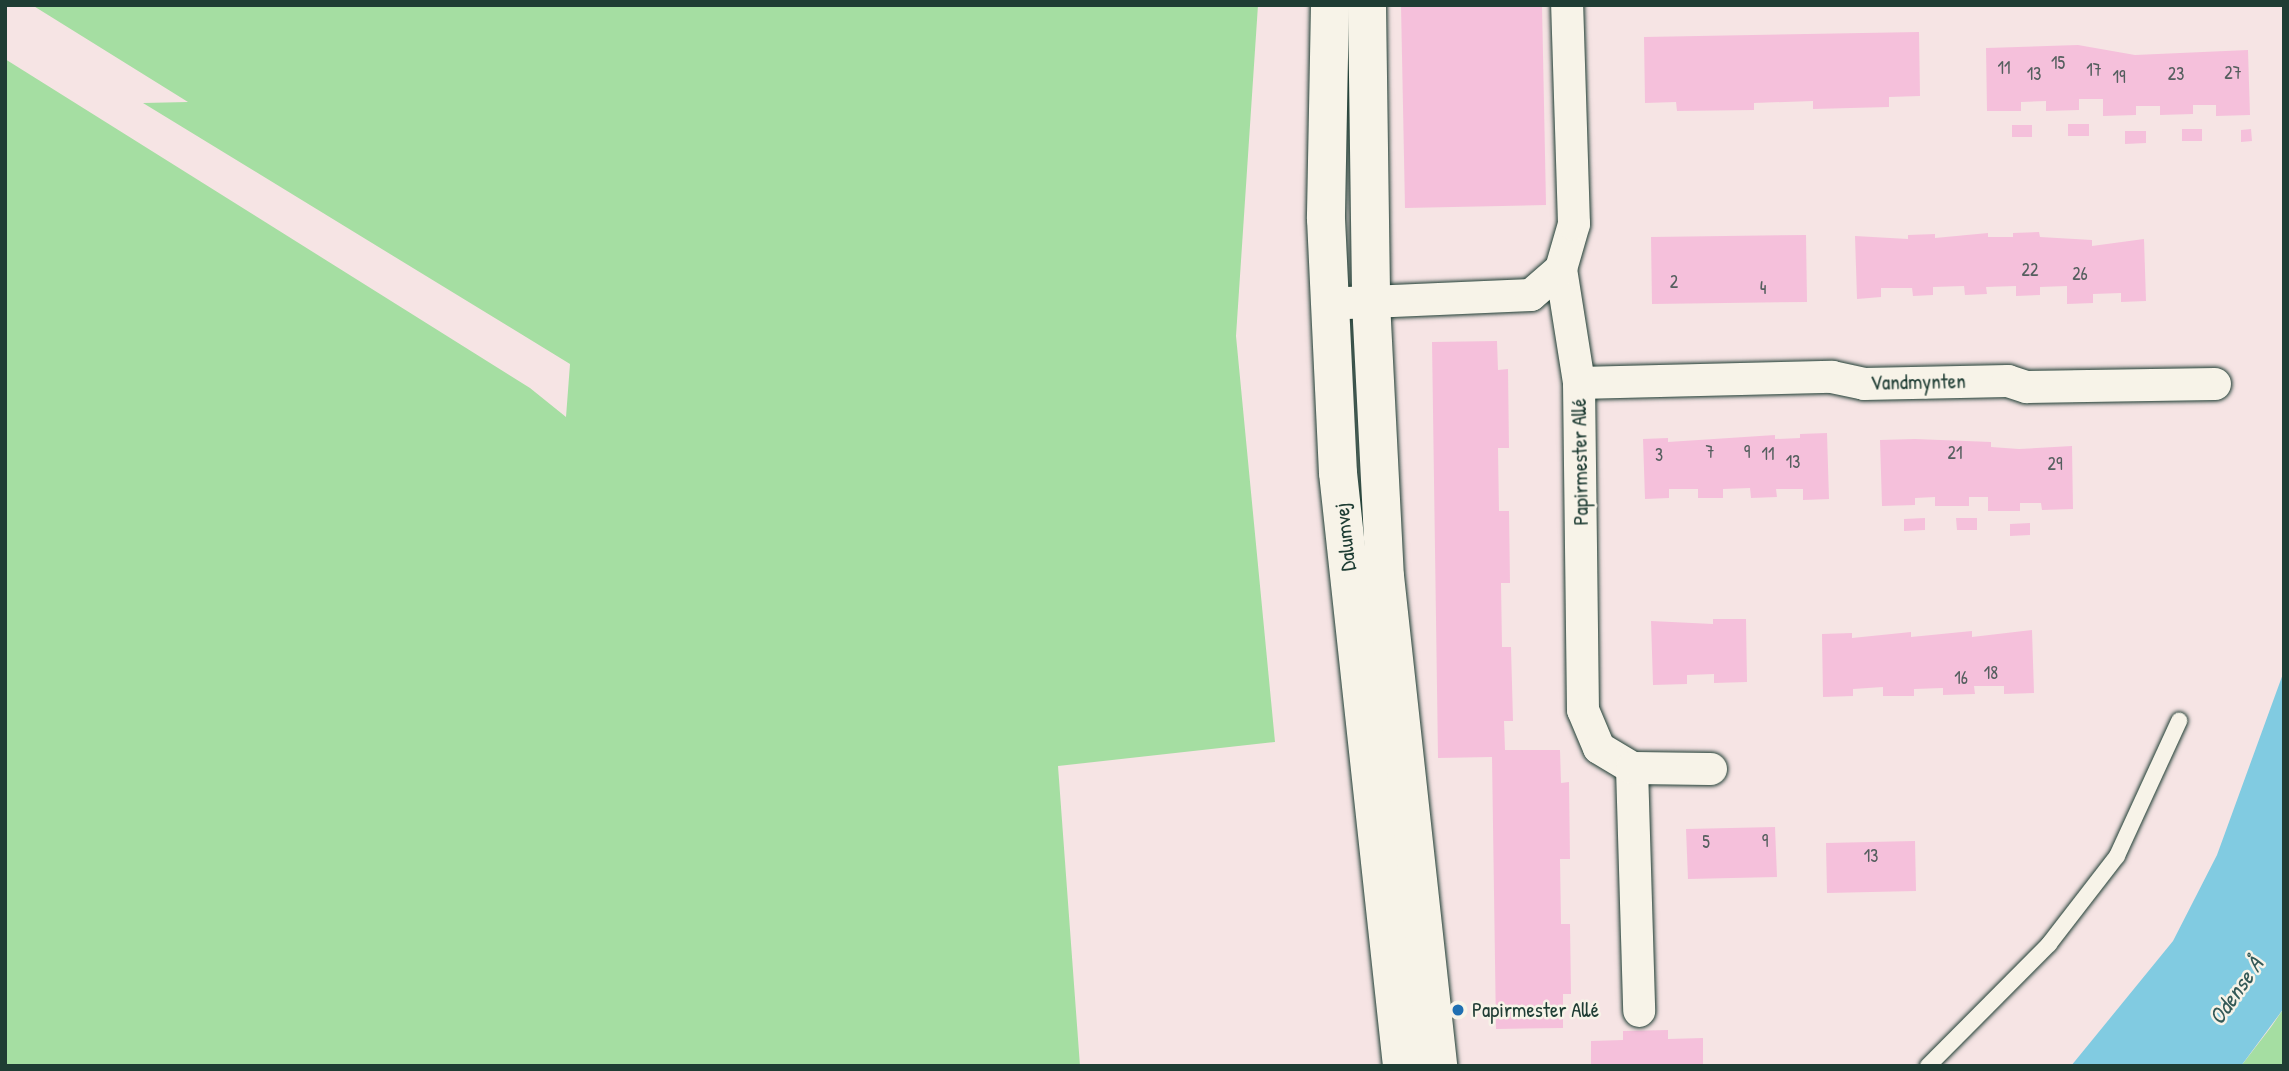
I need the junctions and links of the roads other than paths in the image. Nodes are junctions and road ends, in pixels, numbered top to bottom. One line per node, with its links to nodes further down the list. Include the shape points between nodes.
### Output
1 (1330, 5): 6 (street, Dalumvej)
2 (1367, 5): 5 (street, Dalumvej)
3 (1567, 5): 4 (street, Papirmester Allé, via 1574,223)
4 (1560, 270): 5 (street, via 1531,295); 7 (street, Papirmester Allé)
5 (1371, 302): 6 (street); 14 (street, Dalumvej, via 1385,576)
6 (1328, 303): 13 (street, Dalumvej, via 1338,473)
7 (1579, 383): 8 (street, Vandmynten, via 1832,377 1864,384 2008,381 2027,387); 10 (street, Papirmester Allé, via 1583,710 1599,748)
8 (2215, 384)
9 (2179, 721): 15 (lane, via 2117,856 2049,944)
10 (1632, 768): 11 (street); 12 (street)
11 (1711, 769)
12 (1639, 1011)
13 (1402, 1066)
14 (1437, 1066)
15 (1928, 1066)

